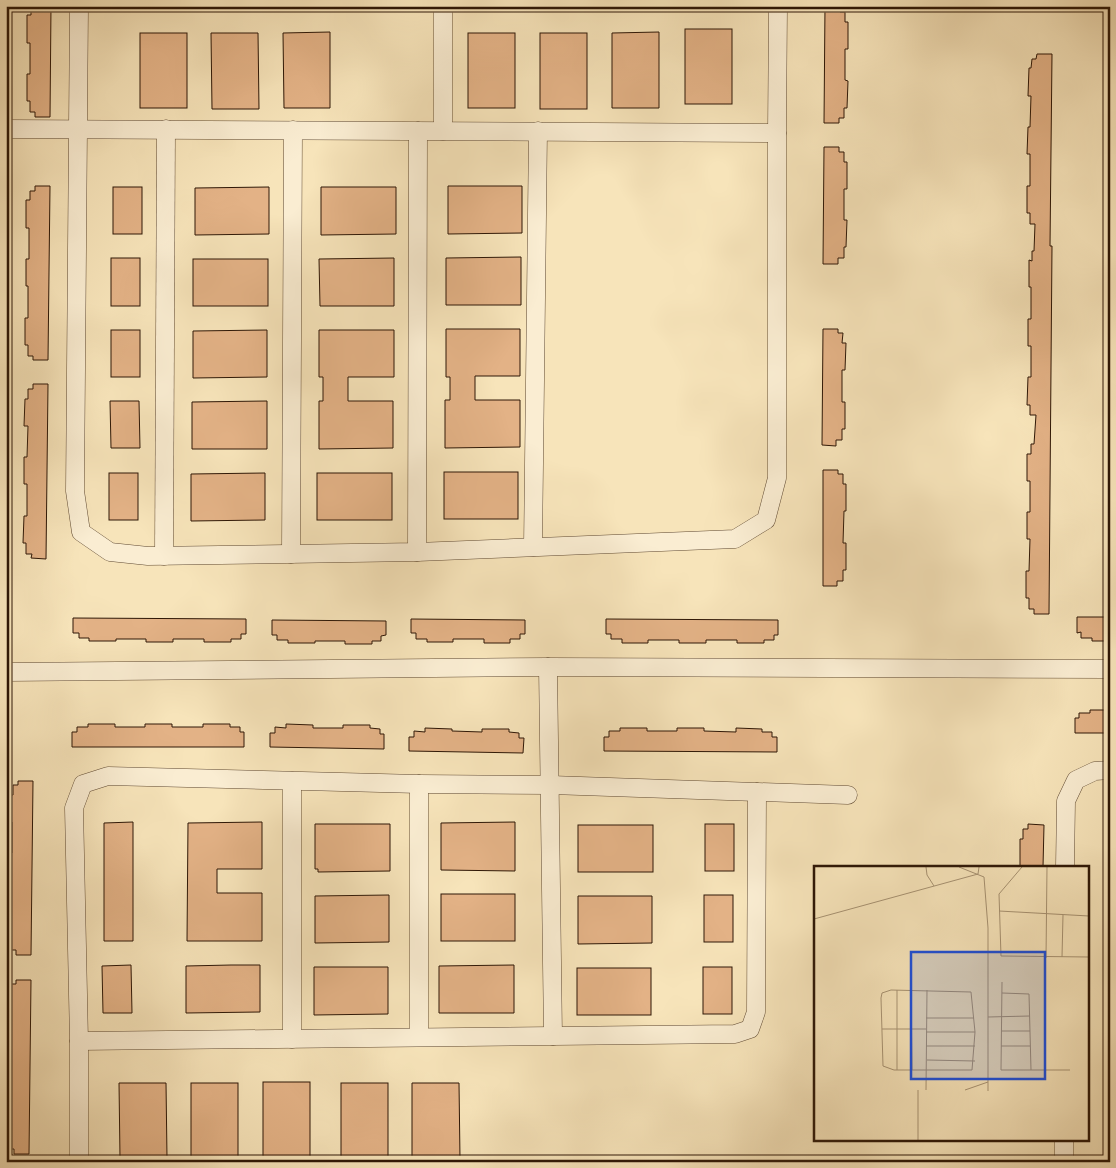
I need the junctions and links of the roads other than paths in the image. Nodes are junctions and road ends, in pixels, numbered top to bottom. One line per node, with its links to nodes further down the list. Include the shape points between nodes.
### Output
1 (79, 6): 5 (street)
2 (443, 6): 9 (street)
3 (778, 6): 11 (street)
4 (6, 129): 5 (street)
5 (78, 129): 6 (street); 15 (street, via 75,491 81,532 110,552)
6 (166, 129): 7 (street); 15 (street)
7 (293, 130): 8 (street); 14 (street)
8 (418, 131): 9 (street); 13 (street)
9 (443, 131): 10 (street)
10 (538, 131): 11 (street); 12 (street)
11 (777, 133): 12 (street, via 777,478 766,520 735,540)
12 (533, 547): 13 (street)
13 (417, 552): 14 (street)
14 (291, 554): 15 (street)
15 (164, 556)
16 (548, 667): 17 (street); 18 (street); 22 (street)
17 (1110, 669)
18 (6, 672)
19 (1110, 770): 25 (street, via 1095,771 1076,780 1066,801)
20 (292, 781): 21 (street); 28 (street); 29 (street, via 108,776 83,784 74,808)
21 (419, 784): 22 (street); 27 (street)
22 (550, 785): 23 (street); 26 (street)
23 (757, 792): 24 (street); 26 (street, via 756,1012 750,1029 735,1034)
24 (848, 795)
25 (1065, 866)
26 (553, 1036): 27 (street)
27 (419, 1037): 28 (street)
28 (292, 1039): 29 (street)
29 (79, 1041): 31 (street)
30 (1064, 1140): 32 (street)
31 (79, 1162)
32 (1064, 1162)

